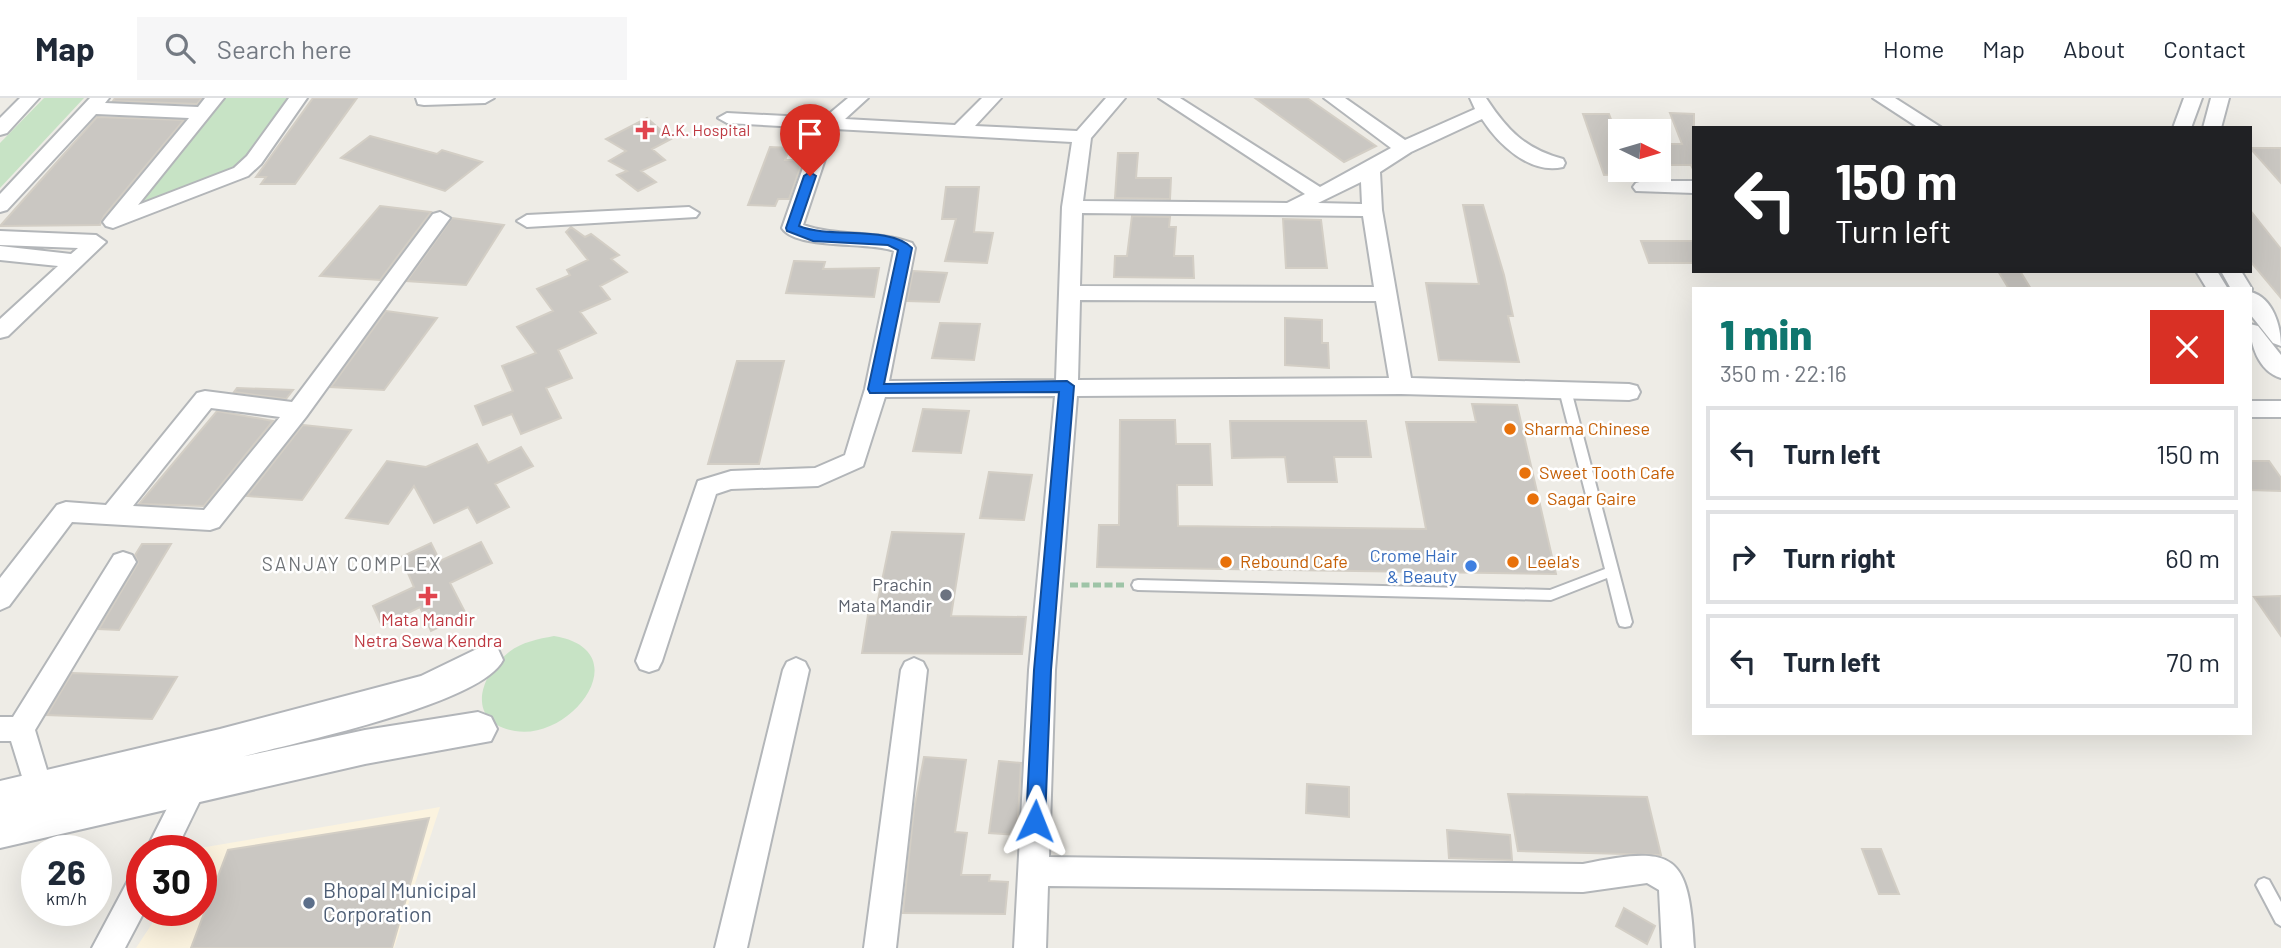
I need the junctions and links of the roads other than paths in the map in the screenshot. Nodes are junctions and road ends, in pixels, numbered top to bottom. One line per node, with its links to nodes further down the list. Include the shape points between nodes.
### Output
1 (30, 98): 22 (street)
2 (298, 98): 38 (street, via 241,172)
3 (426, 98): 4 (street)
4 (485, 98)
5 (836, 98): 18 (street)
6 (859, 98): 18 (street)
7 (992, 98): 23 (street)
8 (1116, 98): 24 (street)
9 (1168, 98): 30 (street)
10 (1333, 98): 25 (street)
11 (1882, 98): 19 (street)
12 (2193, 98): 20 (street)
13 (2220, 98): 21 (street)
14 (95, 103): 16 (street); 31 (street)
15 (1481, 104): 25 (street); 26 (street, via 1516,149 1532,159)
16 (209, 105): 38 (street)
17 (727, 118): 18 (street)
18 (817, 124): 23 (street); 52 (street, via 792,228 813,237 890,241 905,248)
19 (1931, 126)
20 (2183, 126)
21 (2212, 126)
22 (1, 128)
23 (959, 131): 24 (street)
24 (1082, 137): 32 (street)
25 (1404, 148): 27 (street)
26 (1556, 163)
27 (1370, 170): 30 (street); 34 (street)
28 (1643, 187): 29 (street)
29 (1692, 187)
30 (1318, 194): 33 (street)
31 (0, 206)
32 (1072, 207): 33 (street); 42 (street)
33 (1291, 209): 34 (street)
34 (1372, 210): 43 (street)
35 (689, 213): 37 (street)
36 (440, 218): 57 (street)
37 (527, 221)
38 (113, 222): 40 (street)
39 (0, 238): 40 (street)
40 (77, 251): 41 (street); 45 (street); 46 (street)
41 (0, 253)
42 (1070, 293): 43 (street); 50 (street)
43 (1386, 294): 51 (street)
44 (2252, 302): 48 (street)
45 (0, 308)
46 (0, 331)
47 (2252, 334): 49 (street)
48 (2281, 338)
49 (2281, 370)
50 (1067, 386): 51 (street); 52 (street); 76 (street, via 1042,670)
51 (1401, 386): 53 (street)
52 (876, 389): 65 (street, via 855,460 818,477 731,480 706,488)
53 (1565, 390): 54 (street); 60 (lane)
54 (1629, 392)
55 (2252, 409): 56 (street)
56 (2281, 409)
57 (298, 411): 58 (street, via 211,520); 58 (street, via 205,399)
58 (113, 514): 62 (street, via 66,512)
59 (123, 562): 68 (street)
60 (1610, 572): 61 (lane, via 1551,595); 63 (lane)
61 (1138, 585)
62 (0, 599)
63 (1625, 622)
64 (485, 660): 70 (main road, via 429,690)
65 (649, 661)
66 (796, 670): 81 (street)
67 (914, 670): 82 (street)
68 (10, 729): 72 (street)
69 (478, 729): 71 (main road, via 442,732)
70 (211, 748): 71 (street); 72 (main road)
71 (195, 783): 74 (main road); 75 (street)
72 (39, 790): 73 (main road)
73 (0, 799)
74 (0, 829)
75 (168, 835)
76 (1033, 871): 83 (street); 84 (street, via 1583,878 1646,867 1664,874 1673,885)
77 (2264, 885): 79 (lane)
78 (126, 913): 80 (street)
79 (2281, 918)
80 (106, 948)
81 (731, 948)
82 (880, 948)
83 (1030, 948)
84 (1678, 948)

